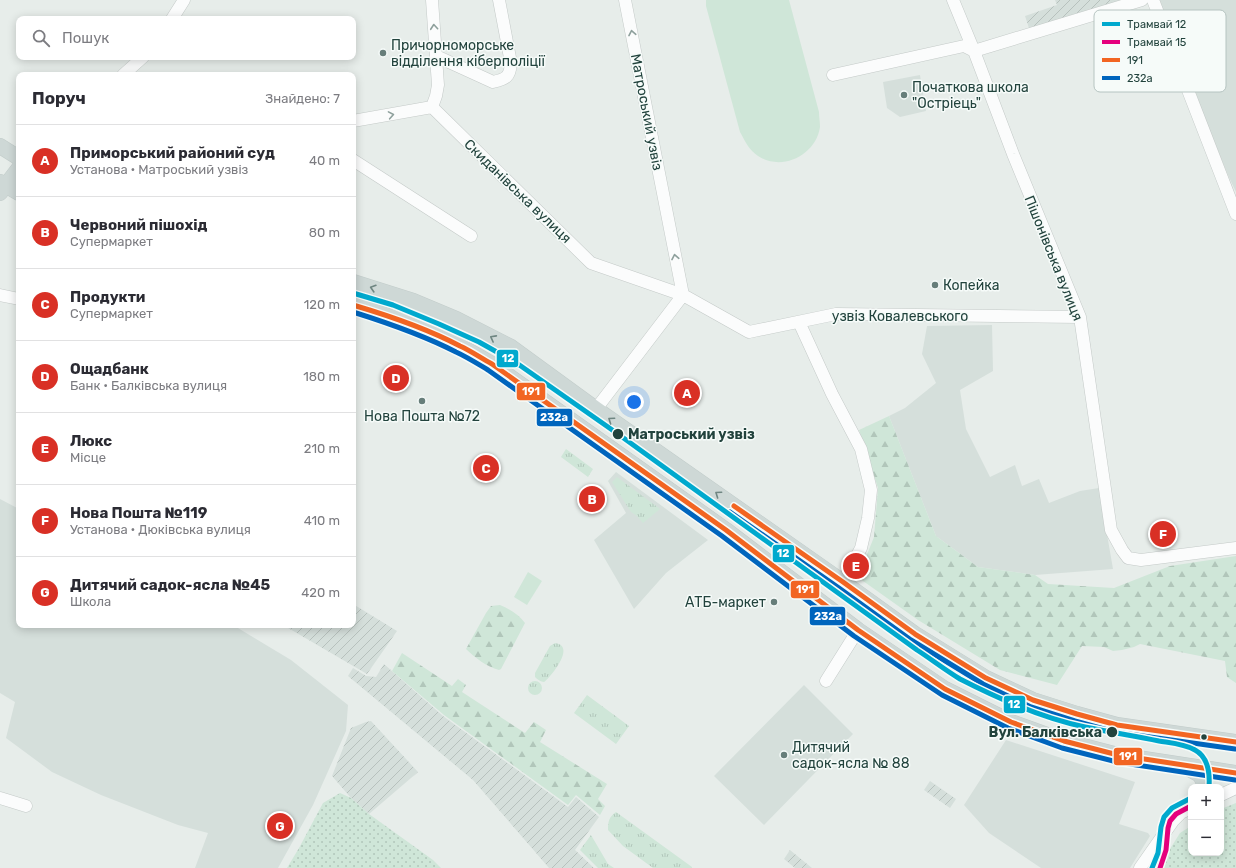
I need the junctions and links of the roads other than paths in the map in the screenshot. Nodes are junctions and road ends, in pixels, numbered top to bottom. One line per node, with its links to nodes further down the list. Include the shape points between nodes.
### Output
1 (184, 0): 11 (street)
2 (432, 0): 13 (street, one-way to 2)
3 (499, 0): 13 (street, via 511,63 508,76 493,82)
4 (625, 0): 30 (street, Матроський узвіз, one-way to 4)
5 (953, 0): 12 (street, Пішонівська вулиця)
6 (1142, 0): 8 (street)
7 (1153, 0): 9 (street)
8 (1109, 10)
9 (1157, 10)
10 (1094, 15): 12 (street)
11 (174, 16)
12 (974, 51): 16 (street, via 964,46); 33 (street, Пішонівська вулиця, via 1012,154)
13 (436, 56): 18 (street, via 438,85)
14 (140, 60): 15 (street)
15 (126, 72)
16 (833, 75)
17 (1189, 92): 26 (street)
18 (432, 107): 19 (street, one-way to 18); 30 (street, Скиданівська вулиця, via 591,263)
19 (356, 121)
20 (0, 146): 21 (main road)
21 (16, 156)
22 (356, 162): 27 (street)
23 (16, 171): 24 (main road)
24 (2, 187): 25 (main road)
25 (16, 192)
26 (1236, 214)
27 (471, 236)
28 (356, 283): 35 (main road, one-way to 28, via 510,347 456,319 413,301)
29 (0, 295): 31 (street)
30 (683, 295): 34 (street, узвіз Ковалевського, via 749,332); 35 (street)
31 (16, 298)
32 (356, 306): 38 (main road, via 411,324 454,343 492,364 726,530)
33 (1080, 317): 34 (street, узвіз Ковалевського, via 836,314); 36 (street, Пішонівська вулиця, via 1111,530 1122,550 1128,558 1141,560)
34 (799, 322): 37 (street, via 860,449 871,490 861,548)
35 (596, 409): 37 (main road, one-way to 35)
36 (1236, 548)
37 (843, 582): 40 (main road, via 915,634 986,678 1033,700 1117,725)
38 (858, 630): 39 (street); 41 (main road, via 945,689 1011,722 1064,741 1118,755)
39 (826, 681)
40 (1236, 742)
41 (1182, 764): 42 (main road); 43 (main road, via 1200,775)
42 (1236, 773)
43 (1204, 784)
44 (1236, 788): 45 (street)
45 (1224, 794)
46 (0, 798): 47 (street)
47 (26, 806)
48 (1188, 810): 49 (street, via 1173,820)
49 (1140, 868)

